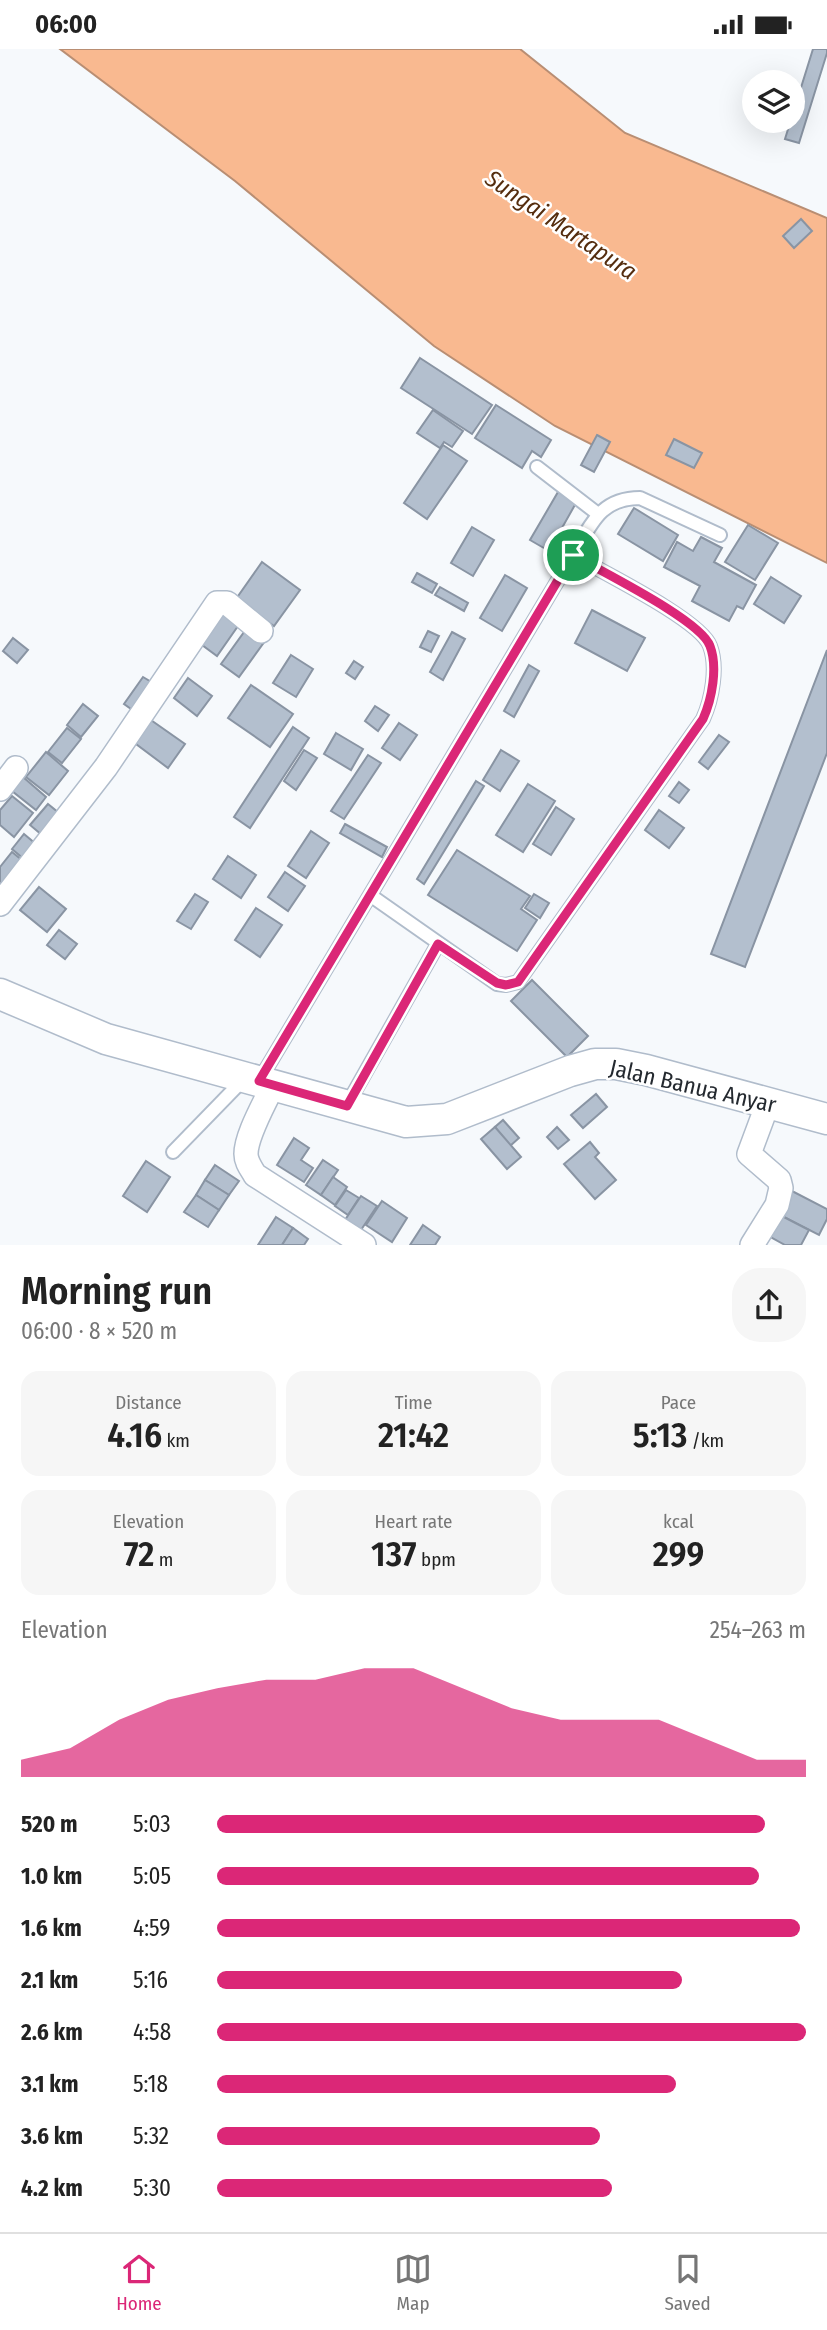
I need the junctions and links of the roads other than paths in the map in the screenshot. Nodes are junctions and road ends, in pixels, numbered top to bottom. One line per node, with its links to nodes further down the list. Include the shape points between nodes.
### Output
1 (537, 467): 2 (lane)
2 (598, 514): 3 (lane, via 617,500 640,498); 4 (lane)
3 (720, 535)
4 (573, 555): 8 (lane); 10 (lane, via 684,619 706,639 713,662 707,711 518,982 497,983)
5 (261, 631): 9 (street, via 226,603 217,603 106,767)
6 (16, 768): 7 (street)
7 (0, 789)
8 (370, 895): 10 (lane); 12 (lane)
9 (0, 904)
10 (438, 944): 14 (lane)
11 (0, 994): 12 (street, Jalan Banua Anyar, via 106,1039)
12 (259, 1081): 14 (street, Jalan Banua Anyar); 16 (lane); 17 (street, via 246,1157 249,1166 255,1175)
13 (768, 1103): 14 (street, Jalan Banua Anyar, via 646,1070 595,1064 447,1119 406,1122); 15 (street, Jalan Banua Anyar); 18 (street, via 749,1154 779,1179 780,1195)
14 (347, 1106)
15 (827, 1119)
16 (173, 1152)
17 (364, 1245)
18 (752, 1245)

